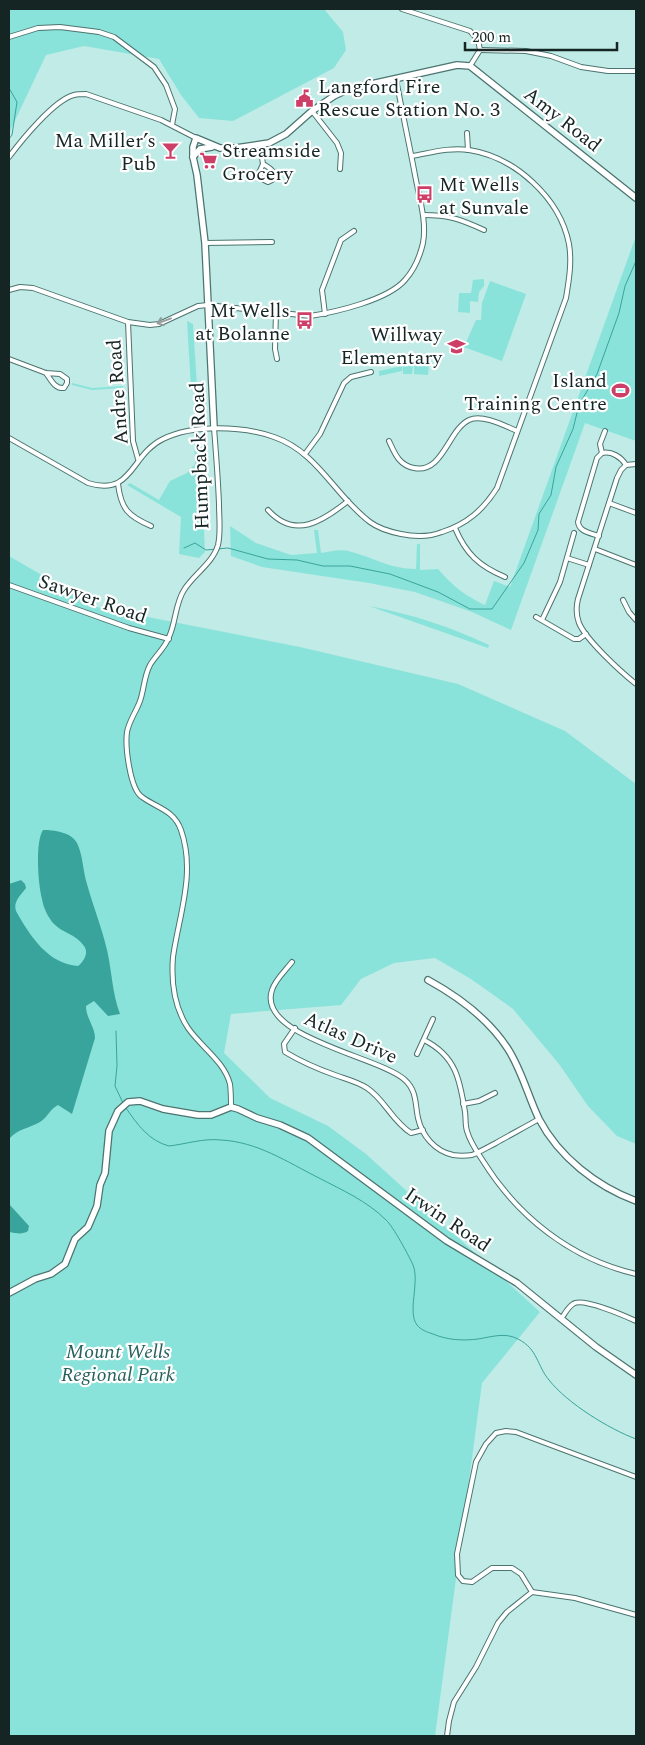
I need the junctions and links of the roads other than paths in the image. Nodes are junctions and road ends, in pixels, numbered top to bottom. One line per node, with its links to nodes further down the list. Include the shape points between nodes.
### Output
1 (402, 9): 3 (street, via 470,31 478,40)
2 (9, 37): 8 (street, via 38,28 60,27 100,32 114,38 154,67 166,85 175,109)
3 (480, 50): 4 (street); 5 (street, via 526,51 581,67)
4 (470, 66): 6 (street, via 457,65); 19 (street, Amy Road)
5 (636, 71)
6 (396, 79): 7 (street, via 353,88); 15 (street)
7 (312, 111): 11 (street, via 286,134); 18 (street, via 337,143 341,153)
8 (172, 125): 10 (street); 16 (street, via 86,94 73,95 28,131)
9 (467, 133): 13 (street)
10 (196, 138): 12 (street); 14 (street, Humpback Road)
11 (260, 144): 12 (street); 17 (street)
12 (214, 147): 14 (street, via 200,148)
13 (468, 150): 15 (street, via 442,150); 35 (street, via 497,158 536,185 556,210 568,242 570,271 566,298)
14 (193, 156): 24 (street, Humpback Road)
15 (412, 156): 20 (street)
16 (9, 157)
17 (263, 164): 17 (street, via 260,177 268,182 272,180 273,173)
18 (340, 169)
19 (636, 198)
20 (423, 214): 21 (street, via 458,218); 28 (street, via 423,242 416,265 405,281 392,291)
21 (484, 230)
22 (354, 231): 28 (street, via 340,240 322,290)
23 (272, 242): 24 (street)
24 (205, 243): 26 (street, Humpback Road)
25 (9, 290): 29 (street, via 33,288)
26 (208, 305): 27 (street); 29 (street, one-way to 29, via 150,326); 34 (street, Humpback Road)
27 (276, 312): 28 (street, via 310,316); 31 (street)
28 (325, 314)
29 (128, 322): 41 (street, Andre Road, via 133,441)
30 (9, 359): 33 (street)
31 (277, 359)
32 (371, 372): 40 (street, via 344,382 320,434)
33 (46, 373): 33 (street, via 56,386 64,388 64,376)
34 (214, 428): 40 (street, via 247,430 276,437); 41 (street, via 162,439); 64 (street, Humpback Road, via 220,535 217,547 180,597)
35 (518, 431): 38 (street, via 484,419 471,419 461,426 438,459 430,466 418,469 398,460); 50 (street, via 497,488 473,517)
36 (605, 431): 39 (street, via 600,444)
37 (9, 438): 44 (street, via 88,482 98,486)
38 (389, 441)
39 (602, 453): 43 (street, via 620,457); 52 (street, via 597,458 578,522 582,530)
40 (305, 454): 45 (street)
41 (138, 459): 44 (street)
42 (636, 464): 43 (street)
43 (626, 465): 46 (street, via 619,473)
44 (118, 484): 49 (street, via 120,500 126,509 136,520)
45 (348, 501): 47 (street, via 312,524 295,525 276,519); 50 (street, via 370,523 390,532 411,536 434,535)
46 (609, 503): 48 (street); 52 (street)
47 (268, 510)
48 (636, 513)
49 (151, 526)
50 (455, 528): 57 (street, via 462,545 476,561)
51 (574, 533): 54 (street)
52 (599, 536): 53 (street)
53 (595, 549): 55 (street); 56 (street)
54 (568, 558): 55 (street); 61 (street)
55 (590, 565): 63 (street, via 577,609 578,622)
56 (636, 565)
57 (505, 577)
58 (9, 585): 64 (street, Sawyer Road)
59 (623, 600): 62 (street)
60 (536, 617): 61 (street)
61 (542, 620): 63 (street, via 574,639)
62 (636, 620)
63 (586, 634): 65 (street)
64 (168, 639): 74 (street, Humpback Road, via 149,666 140,703 127,732 127,750 136,791 174,817 181,830 187,882 172,969 174,992 187,1027 227,1075)
65 (636, 684)
66 (292, 962): 69 (street, Atlas Drive, via 275,983 270,996 276,1015)
67 (428, 980): 75 (street, via 466,1003 502,1040 518,1066)
68 (433, 1019): 70 (street)
69 (295, 1028): 76 (street, Atlas Drive, via 403,1078 415,1095); 76 (street, via 284,1044 285,1052 362,1085 379,1098 403,1128 411,1133)
70 (424, 1040): 71 (street); 73 (street, via 439,1049 452,1064)
71 (417, 1054)
72 (494, 1093): 73 (street, via 479,1101)
73 (463, 1104): 77 (street, via 467,1132)
74 (231, 1107): 80 (street, via 211,1115 198,1115 163,1110 140,1101 128,1102 118,1112 109,1131 105,1173 97,1206 65,1264); 81 (street, Irwin Road, via 308,1138 447,1241 517,1284)
75 (539, 1119): 77 (street, Atlas Drive); 78 (street, via 555,1143 586,1174)
76 (423, 1130): 77 (street, Atlas Drive, via 432,1144 447,1153 465,1156)
77 (478, 1153): 79 (street, via 510,1199 543,1229 588,1257)
78 (636, 1201)
79 (636, 1274)
80 (9, 1293)
81 (561, 1320): 82 (street, via 571,1305 579,1302); 83 (street, Irwin Road)
82 (636, 1321)
83 (636, 1375)
84 (636, 1477): 85 (street, via 516,1432 496,1433 486,1444 476,1462 457,1554 458,1575 463,1581 472,1582 492,1568 512,1568 521,1574)
85 (532, 1592): 86 (street, via 575,1598); 87 (street, via 506,1612 498,1623 454,1702)
86 (636, 1615)
87 (447, 1736)

